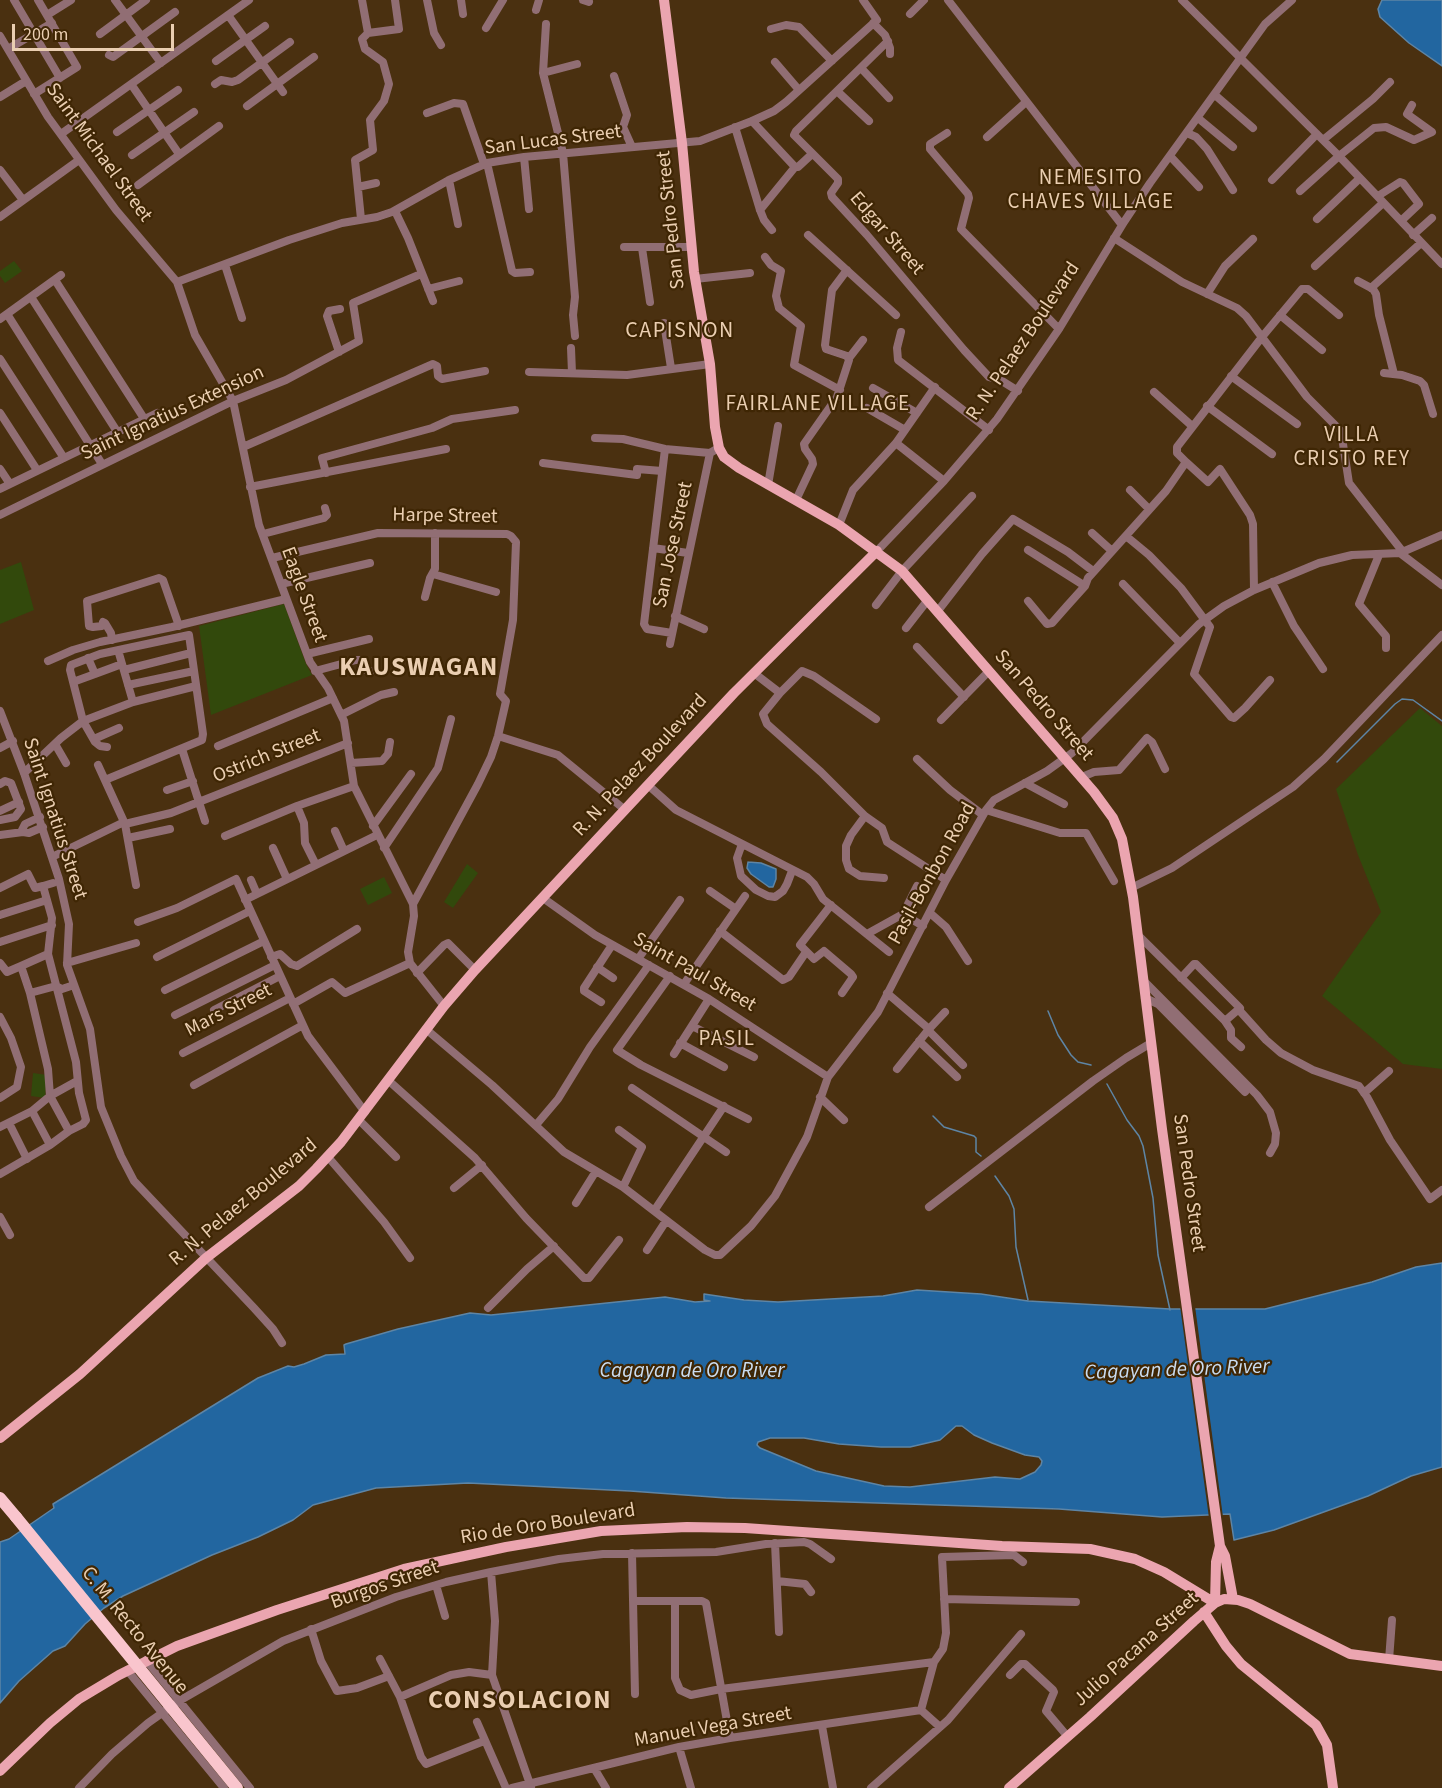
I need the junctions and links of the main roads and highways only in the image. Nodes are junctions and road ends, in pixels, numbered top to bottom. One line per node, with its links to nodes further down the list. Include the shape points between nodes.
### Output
1 (664, 0): 2 (main road, San Pedro Street, via 694,279 710,364 714,451)
2 (877, 551): 3 (main road, R. N. Pelaez Boulevard, via 754,673 475,970 328,1157 299,1186 206,1258 80,1374); 5 (main road, San Pedro Street, via 902,571 1082,777 1116,823 1126,853)
3 (0, 1438)
4 (0, 1498): 11 (highway, C. M. Recto Avenue, bridge)
5 (1220, 1545): 6 (main road, San Pedro Street); 7 (main road, San Pedro Street)
6 (1233, 1599): 7 (main road, Julio Pacana Street); 9 (main road, via 1341,1651)
7 (1215, 1603): 8 (main road, Julio Pacana Street); 10 (main road, Rio de Oro Boulevard, via 1150,1565 1105,1551 745,1528 601,1531 404,1569 239,1623 146,1660 80,1699)
8 (1204, 1612): 12 (main road, Julio Pacana Street); 13 (main road, via 1241,1664 1316,1725 1327,1745)
9 (1442, 1666)
10 (0, 1772)
11 (237, 1788)
12 (1009, 1788)
13 (1333, 1788)

